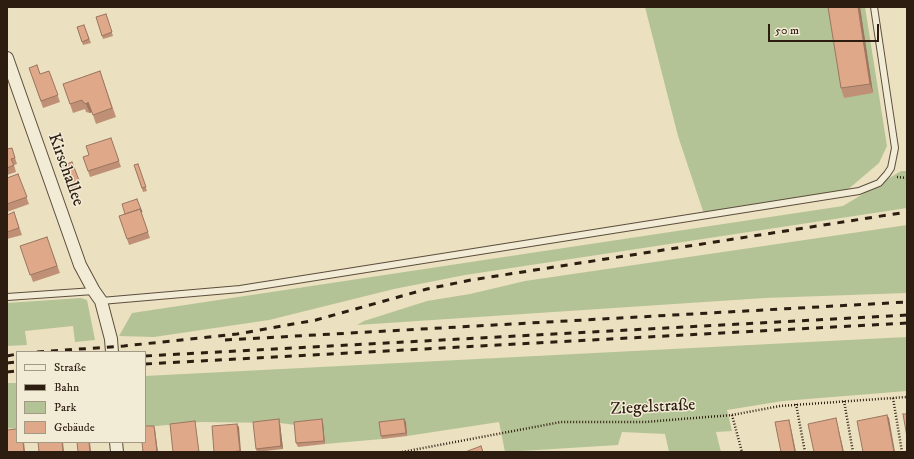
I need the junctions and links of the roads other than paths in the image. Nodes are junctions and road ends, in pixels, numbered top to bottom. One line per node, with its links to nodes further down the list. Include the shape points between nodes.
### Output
1 (874, 7): 3 (lane, via 895,148 891,168 887,174 879,183 859,191 240,289)
2 (7, 58): 3 (street, Kirschallee, via 80,265)
3 (98, 296): 4 (lane); 5 (street, Kirschallee, via 112,339)
4 (7, 297)
5 (112, 351)

